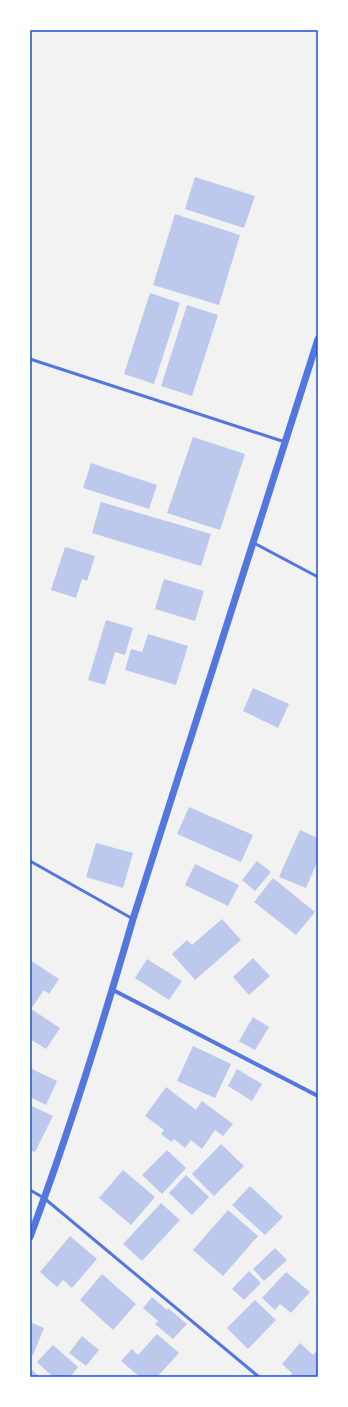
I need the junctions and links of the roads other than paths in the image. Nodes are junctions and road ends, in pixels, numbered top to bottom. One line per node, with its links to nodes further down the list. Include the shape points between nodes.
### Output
1 (318, 339): 3 (street)
2 (30, 359): 3 (lane)
3 (286, 442): 4 (street)
4 (254, 543): 5 (lane); 7 (street)
5 (318, 577)
6 (30, 862): 7 (lane)
7 (134, 919): 8 (street)
8 (113, 990): 9 (street); 11 (street)
9 (318, 1096)
10 (30, 1190): 11 (lane)
11 (44, 1198): 12 (street); 13 (lane)
12 (30, 1237)
13 (259, 1377)

